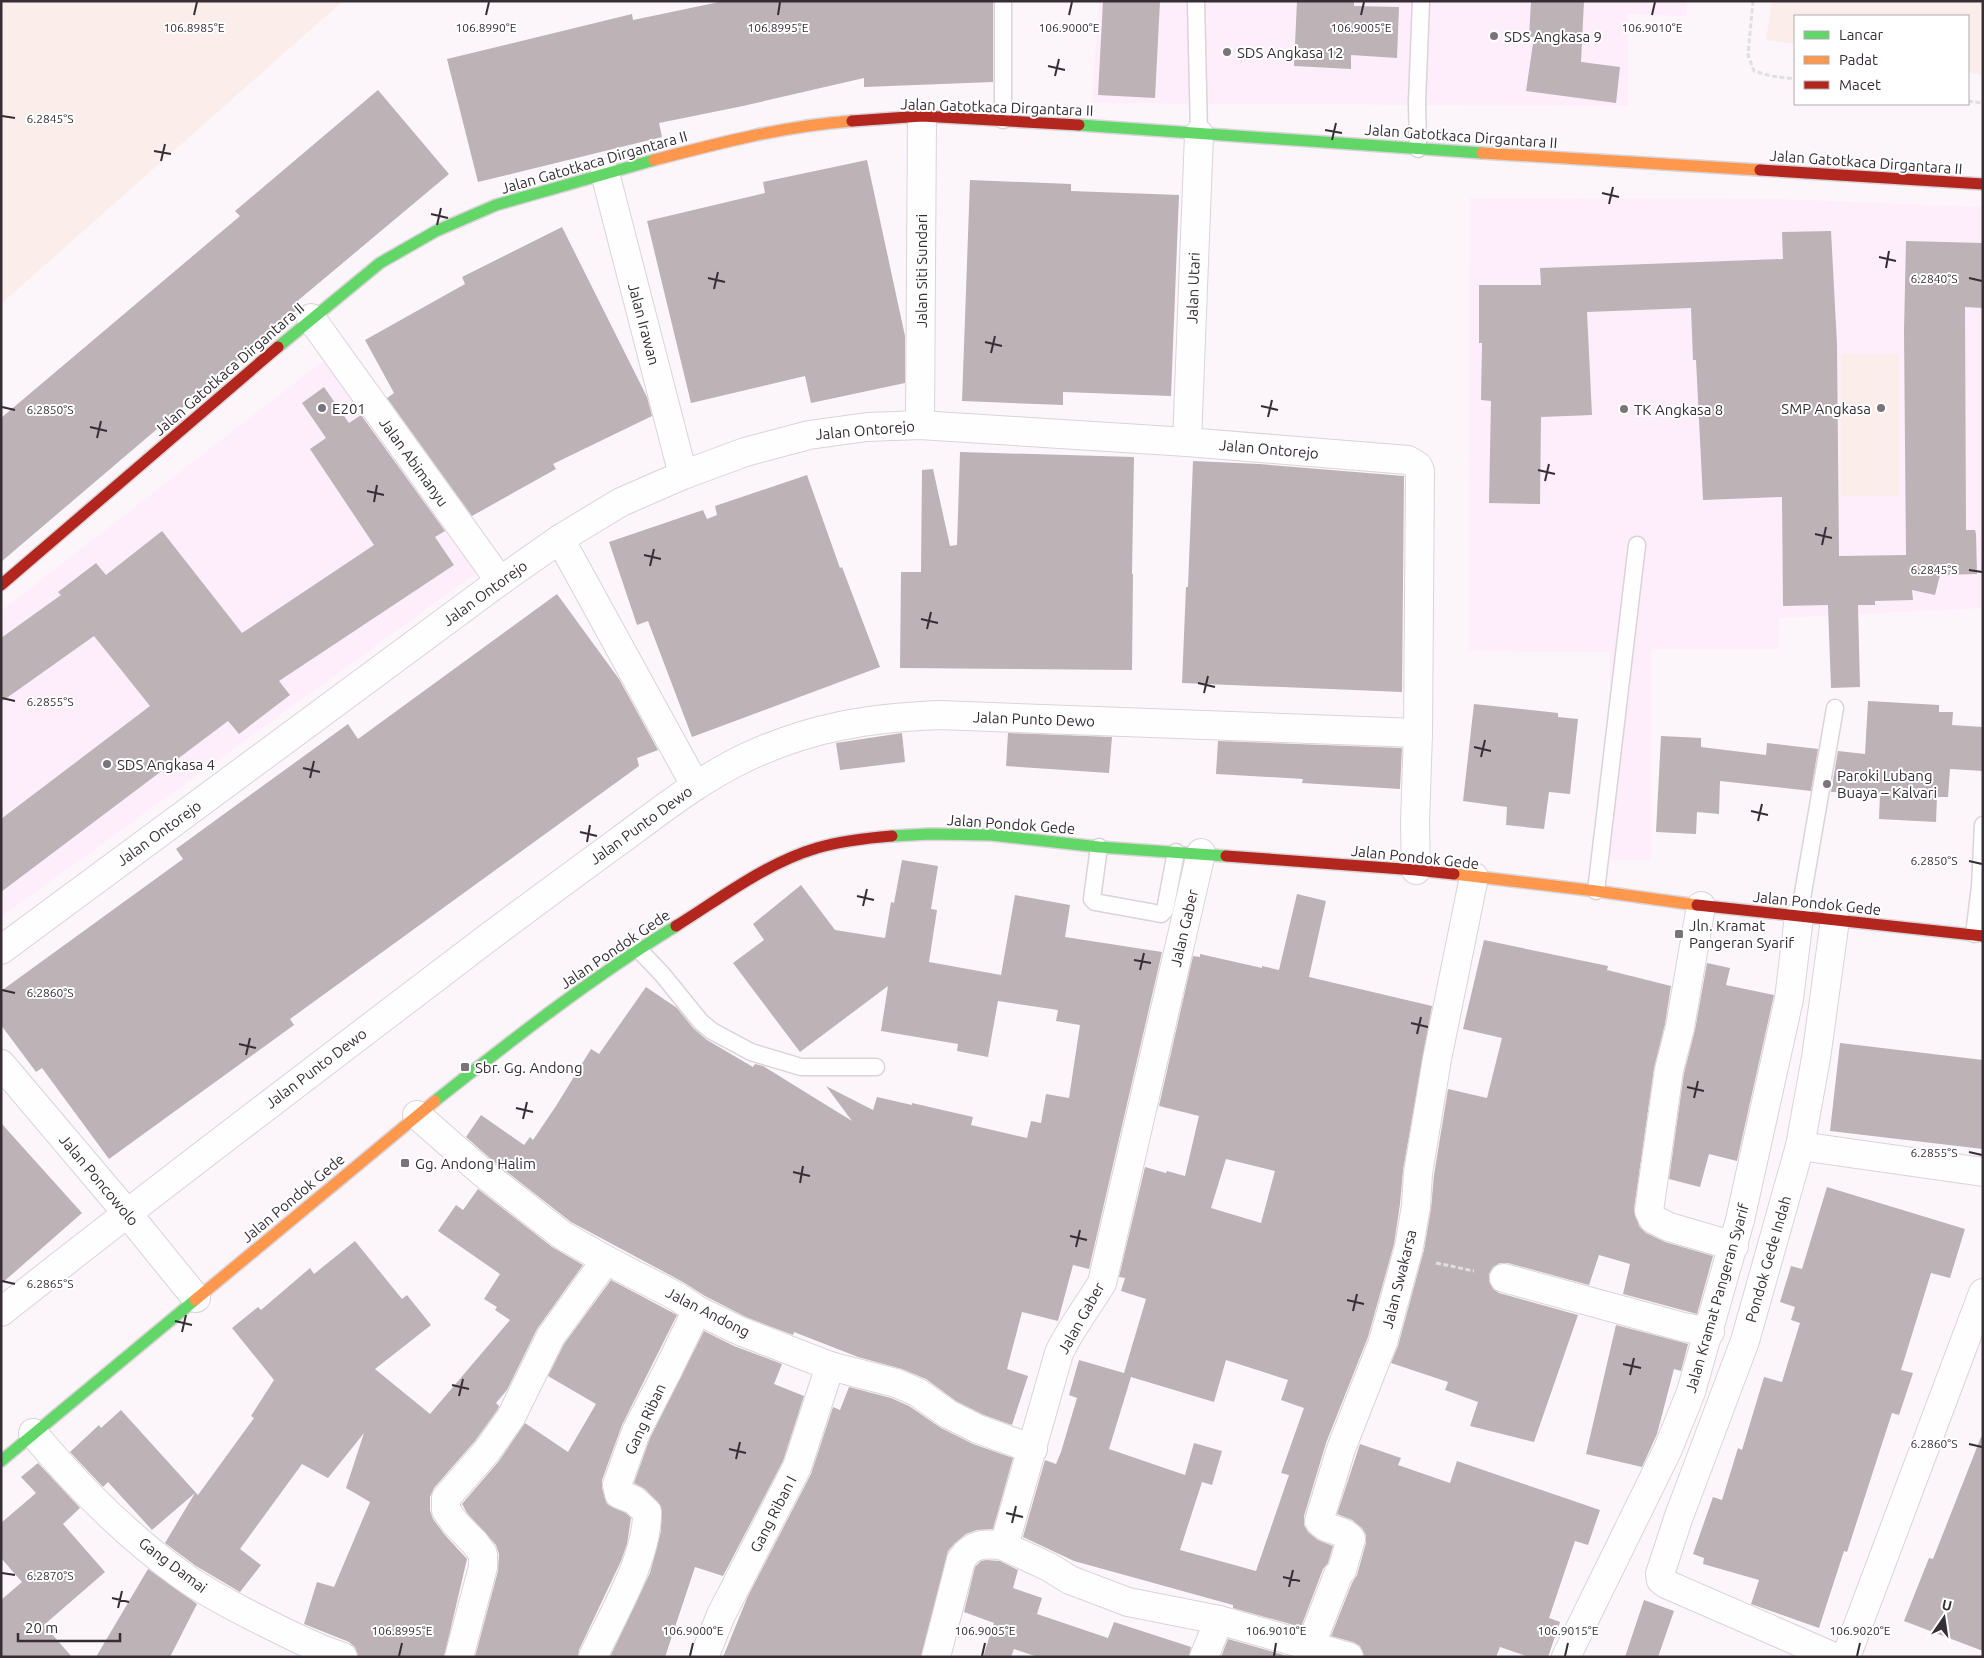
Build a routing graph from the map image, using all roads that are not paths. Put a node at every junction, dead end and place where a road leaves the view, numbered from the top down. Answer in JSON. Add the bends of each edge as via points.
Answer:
{"nodes":[{"id":1,"x":1003,"y":1,"type":"edge"},
{"id":2,"x":1196,"y":1,"type":"edge"},
{"id":3,"x":1420,"y":1,"type":"edge"},
{"id":4,"x":922,"y":116,"type":"junction"},
{"id":5,"x":1003,"y":120,"type":"junction"},
{"id":6,"x":1199,"y":134,"type":"junction"},
{"id":7,"x":1418,"y":149,"type":"junction"},
{"id":8,"x":605,"y":173,"type":"junction"},
{"id":9,"x":1983,"y":184,"type":"edge"},
{"id":10,"x":311,"y":318,"type":"junction"},
{"id":11,"x":920,"y":425,"type":"junction"},
{"id":12,"x":1187,"y":442,"type":"junction"},
{"id":13,"x":683,"y":476,"type":"junction"},
{"id":14,"x":560,"y":539,"type":"junction"},
{"id":15,"x":1637,"y":545,"type":"dead end"},
{"id":16,"x":500,"y":581,"type":"junction"},
{"id":17,"x":1,"y":585,"type":"edge"},
{"id":18,"x":1835,"y":708,"type":"dead end"},
{"id":19,"x":1418,"y":733,"type":"junction"},
{"id":20,"x":695,"y":786,"type":"junction"},
{"id":21,"x":1983,"y":826,"type":"edge"},
{"id":22,"x":1099,"y":847,"type":"junction"},
{"id":23,"x":1188,"y":852,"type":"junction"},
{"id":24,"x":1416,"y":870,"type":"junction"},
{"id":25,"x":1474,"y":877,"type":"junction"},
{"id":26,"x":1596,"y":891,"type":"junction"},
{"id":27,"x":1701,"y":906,"type":"junction"},
{"id":28,"x":1799,"y":916,"type":"junction"},
{"id":29,"x":1835,"y":920,"type":"junction"},
{"id":30,"x":1979,"y":935,"type":"edge"},
{"id":31,"x":638,"y":949,"type":"junction"},
{"id":32,"x":1,"y":950,"type":"edge"},
{"id":33,"x":1,"y":1064,"type":"edge"},
{"id":34,"x":876,"y":1067,"type":"dead end"},
{"id":35,"x":417,"y":1115,"type":"junction"},
{"id":36,"x":1800,"y":1146,"type":"junction"},
{"id":37,"x":1983,"y":1172,"type":"edge"},
{"id":38,"x":127,"y":1213,"type":"junction"},
{"id":39,"x":1734,"y":1246,"type":"junction"},
{"id":40,"x":606,"y":1260,"type":"junction"},
{"id":41,"x":1504,"y":1278,"type":"road end"},
{"id":42,"x":1983,"y":1293,"type":"edge"},
{"id":43,"x":196,"y":1298,"type":"junction"},
{"id":44,"x":697,"y":1310,"type":"junction"},
{"id":45,"x":1,"y":1312,"type":"edge"},
{"id":46,"x":1710,"y":1332,"type":"junction"},
{"id":47,"x":830,"y":1366,"type":"junction"},
{"id":48,"x":33,"y":1434,"type":"junction"},
{"id":49,"x":1033,"y":1449,"type":"junction"},
{"id":50,"x":1,"y":1461,"type":"edge"},
{"id":51,"x":1004,"y":1546,"type":"junction"},
{"id":52,"x":1219,"y":1620,"type":"junction"},
{"id":53,"x":1310,"y":1647,"type":"junction"},
{"id":54,"x":343,"y":1657,"type":"edge"},
{"id":55,"x":458,"y":1657,"type":"edge"},
{"id":56,"x":593,"y":1657,"type":"edge"},
{"id":57,"x":704,"y":1657,"type":"edge"},
{"id":58,"x":936,"y":1657,"type":"edge"},
{"id":59,"x":1204,"y":1657,"type":"edge"},
{"id":60,"x":1349,"y":1657,"type":"edge"},
{"id":61,"x":1566,"y":1657,"type":"edge"},
{"id":62,"x":1834,"y":1657,"type":"edge"},
{"id":63,"x":1846,"y":1657,"type":"edge"}],
"edges":[{"from":1,"to":5,"type":"lane"},
{"from":2,"to":6,"type":"lane"},
{"from":3,"to":7,"type":"lane"},
{"from":4,"to":5,"type":"main road","name":"Jalan Gatotkaca Dirgantara II"},
{"from":4,"to":8,"type":"main road","name":"Jalan Gatotkaca Dirgantara II","via":[[822,124],[735,140]]},
{"from":4,"to":11,"type":"street","name":"Jalan Siti Sundari"},
{"from":5,"to":6,"type":"main road","name":"Jalan Gatotkaca Dirgantara II"},
{"from":6,"to":7,"type":"main road","name":"Jalan Gatotkaca Dirgantara II"},
{"from":6,"to":12,"type":"street","name":"Jalan Utari"},
{"from":7,"to":9,"type":"main road","name":"Jalan Gatotkaca Dirgantara II"},
{"from":8,"to":10,"type":"main road","name":"Jalan Gatotkaca Dirgantara II","via":[[496,205],[436,231],[380,263]]},
{"from":8,"to":13,"type":"street","name":"Jalan Irawan"},
{"from":10,"to":16,"type":"street","name":"Jalan Abimanyu"},
{"from":10,"to":17,"type":"main road","name":"Jalan Gatotkaca Dirgantara II"},
{"from":11,"to":12,"type":"street","name":"Jalan Ontorejo"},
{"from":11,"to":13,"type":"street","name":"Jalan Ontorejo","via":[[867,427],[809,435],[745,452]]},
{"from":12,"to":19,"type":"street","name":"Jalan Ontorejo","via":[[1408,460],[1418,466]]},
{"from":13,"to":14,"type":"street","name":"Jalan Ontorejo","via":[[621,502]]},
{"from":14,"to":16,"type":"street","name":"Jalan Ontorejo"},
{"from":14,"to":20,"type":"street"},
{"from":15,"to":26,"type":"lane"},
{"from":16,"to":32,"type":"street","name":"Jalan Ontorejo"},
{"from":18,"to":28,"type":"lane"},
{"from":19,"to":20,"type":"street","name":"Jalan Punto Dewo","via":[[939,715],[894,717],[847,723],[802,736],[747,757]]},
{"from":19,"to":24,"type":"street","name":"Jalan Ontorejo"},
{"from":20,"to":38,"type":"street","name":"Jalan Punto Dewo","via":[[504,926]]},
{"from":21,"to":30,"type":"lane"},
{"from":22,"to":23,"type":"main road","name":"Jalan Pondok Gede"},
{"from":22,"to":23,"type":"lane","via":[[1092,899],[1161,914]]},
{"from":22,"to":31,"type":"main road","name":"Jalan Pondok Gede","via":[[991,835],[930,834],[868,838],[817,848],[758,875]]},
{"from":23,"to":24,"type":"main road","name":"Jalan Pondok Gede"},
{"from":23,"to":49,"type":"street","name":"Jalan Gaber","via":[[1102,1283],[1069,1333],[1060,1353]]},
{"from":24,"to":25,"type":"main road","name":"Jalan Pondok Gede"},
{"from":25,"to":26,"type":"main road","name":"Jalan Pondok Gede"},
{"from":25,"to":53,"type":"street","name":"Jalan Swakarsa","via":[[1437,1059],[1406,1256],[1383,1342],[1341,1449],[1319,1521],[1350,1539],[1342,1570]]},
{"from":26,"to":27,"type":"main road","name":"Jalan Pondok Gede"},
{"from":27,"to":28,"type":"main road","name":"Jalan Pondok Gede"},
{"from":27,"to":39,"type":"street","via":[[1680,1027],[1669,1070],[1649,1211],[1653,1219],[1669,1227]]},
{"from":28,"to":29,"type":"main road","name":"Jalan Pondok Gede"},
{"from":28,"to":39,"type":"street","name":"Jalan Kramat Pangeran Syarif","via":[[1789,999]]},
{"from":29,"to":30,"type":"main road","name":"Jalan Pondok Gede"},
{"from":29,"to":36,"type":"street","name":"Pondok Gede Indah"},
{"from":31,"to":34,"type":"lane","via":[[701,1022],[751,1052],[801,1067]]},
{"from":31,"to":35,"type":"main road","name":"Jalan Pondok Gede","via":[[533,1024]]},
{"from":33,"to":38,"type":"street","name":"Jalan Poncowolo"},
{"from":35,"to":40,"type":"street","name":"Jalan Andong","via":[[483,1173],[562,1234]]},
{"from":35,"to":43,"type":"main road","name":"Jalan Pondok Gede"},
{"from":36,"to":37,"type":"street"},
{"from":36,"to":62,"type":"street","name":"Pondok Gede Indah","via":[[1745,1341],[1660,1574],[1666,1584]]},
{"from":38,"to":43,"type":"street","name":"Jalan Poncowolo"},
{"from":38,"to":45,"type":"street","name":"Jalan Punto Dewo"},
{"from":39,"to":46,"type":"street","name":"Jalan Kramat Pangeran Syarif"},
{"from":40,"to":44,"type":"street","name":"Jalan Andong"},
{"from":40,"to":55,"type":"street","via":[[551,1336],[512,1417],[446,1498],[446,1510],[454,1523],[483,1554],[483,1567]]},
{"from":41,"to":46,"type":"street"},
{"from":42,"to":63,"type":"street"},
{"from":43,"to":48,"type":"main road","name":"Jalan Pondok Gede"},
{"from":44,"to":47,"type":"street","name":"Jalan Andong","via":[[740,1331]]},
{"from":44,"to":56,"type":"street","name":"Gang Riban","via":[[636,1432],[616,1485],[619,1494],[634,1500],[647,1512],[647,1527],[635,1566]]},
{"from":46,"to":61,"type":"street","name":"Jalan Kramat Pangeran Syarif","via":[[1668,1449]]},
{"from":47,"to":49,"type":"street","name":"Jalan Andong","via":[[896,1383],[918,1392],[948,1414],[978,1429]]},
{"from":47,"to":57,"type":"street","name":"Gang Riban I","via":[[797,1467],[721,1615]]},
{"from":48,"to":50,"type":"main road","name":"Jalan Pondok Gede"},
{"from":48,"to":54,"type":"street","name":"Gang Damai","via":[[97,1503],[188,1579],[232,1606],[315,1648]]},
{"from":49,"to":51,"type":"street","name":"Jalan Gaber"},
{"from":51,"to":52,"type":"street","via":[[1070,1580],[1128,1602]]},
{"from":51,"to":58,"type":"street","via":[[977,1545],[961,1560]]},
{"from":52,"to":53,"type":"street"},
{"from":52,"to":59,"type":"street"},
{"from":53,"to":60,"type":"street"}]}
